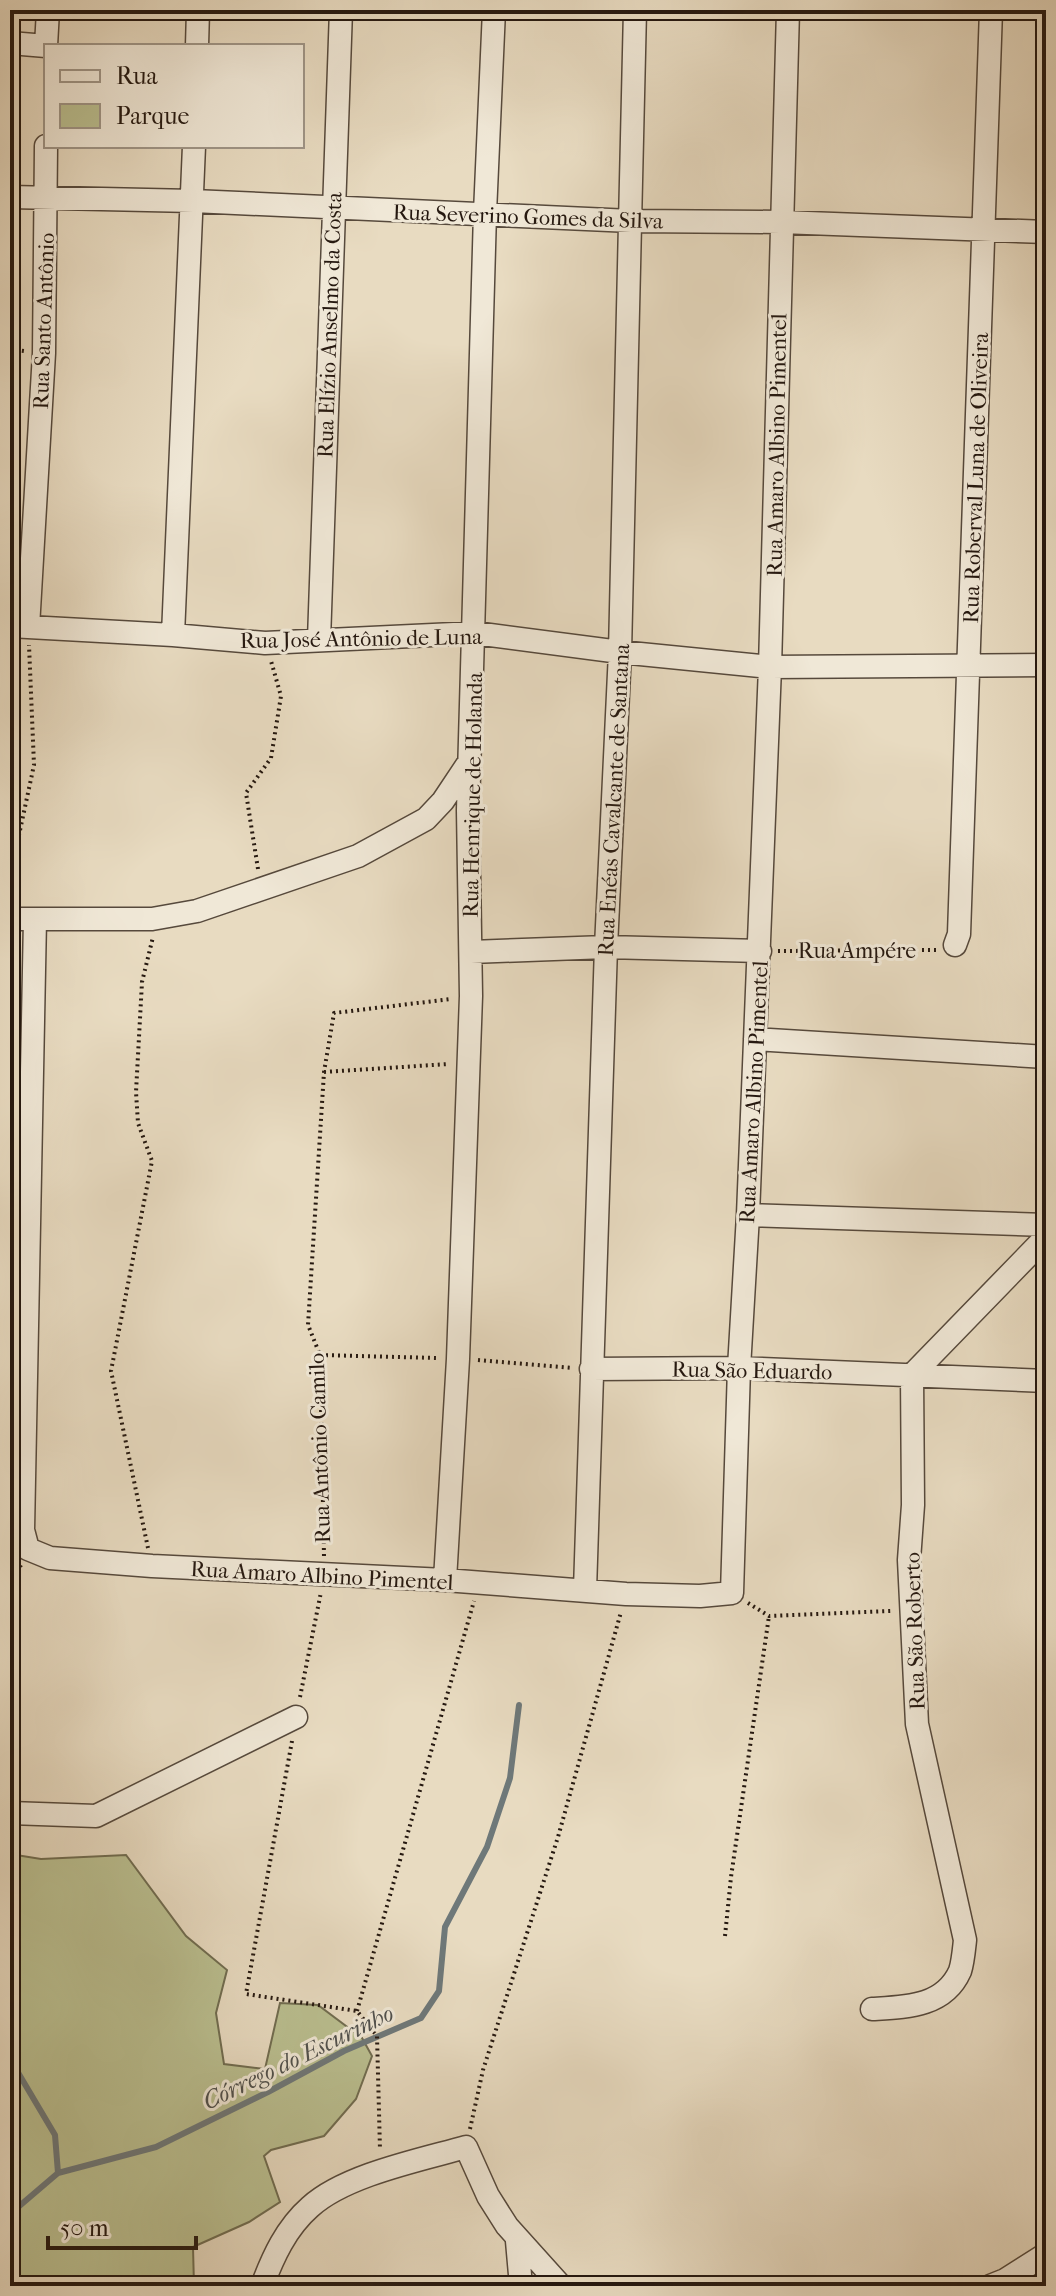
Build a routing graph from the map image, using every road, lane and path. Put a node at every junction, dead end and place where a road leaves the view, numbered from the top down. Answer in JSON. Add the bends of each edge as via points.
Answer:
{"nodes":[{"id":1,"x":48,"y":10,"type":"edge"},
{"id":2,"x":198,"y":10,"type":"edge"},
{"id":3,"x":341,"y":10,"type":"edge"},
{"id":4,"x":494,"y":10,"type":"edge"},
{"id":5,"x":635,"y":10,"type":"edge"},
{"id":6,"x":788,"y":10,"type":"edge"},
{"id":7,"x":991,"y":10,"type":"edge"},
{"id":8,"x":10,"y":43,"type":"edge"},
{"id":9,"x":46,"y":44,"type":"edge"},
{"id":10,"x":197,"y":44,"type":"edge"},
{"id":11,"x":44,"y":46,"type":"edge"},
{"id":12,"x":46,"y":148,"type":"edge"},
{"id":13,"x":194,"y":148,"type":"edge"},
{"id":14,"x":10,"y":197,"type":"edge"},
{"id":15,"x":46,"y":199,"type":"junction"},
{"id":16,"x":193,"y":201,"type":"junction"},
{"id":17,"x":333,"y":208,"type":"junction"},
{"id":18,"x":485,"y":213,"type":"junction"},
{"id":19,"x":631,"y":221,"type":"junction"},
{"id":20,"x":781,"y":222,"type":"junction"},
{"id":21,"x":984,"y":230,"type":"junction"},
{"id":22,"x":1046,"y":232,"type":"edge"},
{"id":23,"x":19,"y":627,"type":"edge"},
{"id":24,"x":475,"y":633,"type":"junction"},
{"id":25,"x":173,"y":635,"type":"junction"},
{"id":26,"x":319,"y":640,"type":"junction"},
{"id":27,"x":265,"y":643,"type":"junction"},
{"id":28,"x":620,"y":652,"type":"junction"},
{"id":29,"x":1046,"y":665,"type":"edge"},
{"id":30,"x":770,"y":667,"type":"junction"},
{"id":31,"x":968,"y":667,"type":"junction"},
{"id":32,"x":470,"y":761,"type":"junction"},
{"id":33,"x":10,"y":877,"type":"edge"},
{"id":34,"x":261,"y":889,"type":"junction"},
{"id":35,"x":10,"y":919,"type":"edge"},
{"id":36,"x":35,"y":919,"type":"junction"},
{"id":37,"x":152,"y":919,"type":"junction"},
{"id":38,"x":955,"y":945,"type":"joint"},
{"id":39,"x":606,"y":947,"type":"junction"},
{"id":40,"x":760,"y":951,"type":"junction"},
{"id":41,"x":471,"y":952,"type":"junction"},
{"id":42,"x":471,"y":996,"type":"junction"},
{"id":43,"x":755,"y":1039,"type":"junction"},
{"id":44,"x":1046,"y":1057,"type":"edge"},
{"id":45,"x":468,"y":1063,"type":"junction"},
{"id":46,"x":324,"y":1072,"type":"junction"},
{"id":47,"x":748,"y":1215,"type":"junction"},
{"id":48,"x":1046,"y":1225,"type":"edge"},
{"id":49,"x":1046,"y":1237,"type":"edge"},
{"id":50,"x":320,"y":1355,"type":"junction"},
{"id":51,"x":458,"y":1359,"type":"junction"},
{"id":52,"x":739,"y":1368,"type":"junction"},
{"id":53,"x":591,"y":1369,"type":"junction"},
{"id":54,"x":912,"y":1375,"type":"junction"},
{"id":55,"x":1046,"y":1381,"type":"edge"},
{"id":56,"x":28,"y":1549,"type":"junction"},
{"id":57,"x":152,"y":1566,"type":"junction"},
{"id":58,"x":324,"y":1574,"type":"junction"},
{"id":59,"x":445,"y":1580,"type":"junction"},
{"id":60,"x":479,"y":1583,"type":"junction"},
{"id":61,"x":585,"y":1590,"type":"junction"},
{"id":62,"x":732,"y":1593,"type":"junction"},
{"id":63,"x":626,"y":1594,"type":"junction"},
{"id":64,"x":913,"y":1610,"type":"junction"},
{"id":65,"x":769,"y":1616,"type":"junction"},
{"id":66,"x":10,"y":1636,"type":"edge"},
{"id":67,"x":296,"y":1717,"type":"junction"},
{"id":68,"x":10,"y":1813,"type":"edge"},
{"id":69,"x":725,"y":1936,"type":"dead end"},
{"id":70,"x":872,"y":2009,"type":"dead end"},
{"id":71,"x":357,"y":2011,"type":"junction"},
{"id":72,"x":466,"y":2147,"type":"junction"},
{"id":73,"x":380,"y":2172,"type":"junction"},
{"id":74,"x":512,"y":2234,"type":"junction"},
{"id":75,"x":1046,"y":2254,"type":"edge"},
{"id":76,"x":262,"y":2286,"type":"edge"},
{"id":77,"x":521,"y":2286,"type":"edge"},
{"id":78,"x":561,"y":2286,"type":"edge"},
{"id":79,"x":990,"y":2286,"type":"edge"}],
"edges":[{"from":1,"to":9,"type":"street"},
{"from":2,"to":10,"type":"street"},
{"from":3,"to":17,"type":"street","name":"Rua Elízio Anselmo da Costa"},
{"from":4,"to":18,"type":"street","name":"Rua Henrique de Holanda"},
{"from":5,"to":19,"type":"street","name":"Rua Enéas Cavalcante de Santana"},
{"from":6,"to":20,"type":"street","name":"Rua Amaro Albino Pimentel"},
{"from":7,"to":21,"type":"street","name":"Rua Roberval Luna de Oliveira"},
{"from":8,"to":11,"type":"street"},
{"from":12,"to":15,"type":"street","name":"Rua Santo Antônio"},
{"from":13,"to":16,"type":"street"},
{"from":14,"to":15,"type":"street","name":"Rua Severino Gomes da Silva"},
{"from":15,"to":16,"type":"street","name":"Rua Severino Gomes da Silva"},
{"from":15,"to":23,"type":"street","name":"Rua Santo Antônio","via":[[44,353]]},
{"from":16,"to":17,"type":"street","name":"Rua Severino Gomes da Silva"},
{"from":16,"to":25,"type":"street"},
{"from":17,"to":18,"type":"street","name":"Rua Severino Gomes da Silva"},
{"from":17,"to":26,"type":"street","name":"Rua Elízio Anselmo da Costa"},
{"from":18,"to":19,"type":"street","name":"Rua Severino Gomes da Silva"},
{"from":18,"to":24,"type":"street","name":"Rua Henrique de Holanda"},
{"from":19,"to":20,"type":"street","name":"Rua Severino Gomes da Silva"},
{"from":19,"to":28,"type":"street","name":"Rua Enéas Cavalcante de Santana"},
{"from":20,"to":21,"type":"street","name":"Rua Severino Gomes da Silva"},
{"from":20,"to":30,"type":"street","name":"Rua Amaro Albino Pimentel"},
{"from":21,"to":22,"type":"street","name":"Rua Severino Gomes da Silva"},
{"from":21,"to":31,"type":"street","name":"Rua Roberval Luna de Oliveira"},
{"from":23,"to":25,"type":"street","name":"Rua José Antônio de Luna"},
{"from":23,"to":33,"type":"path","via":[[34,765]]},
{"from":24,"to":26,"type":"street","name":"Rua José Antônio de Luna"},
{"from":24,"to":28,"type":"street","name":"Rua José Antônio de Luna"},
{"from":24,"to":32,"type":"street","name":"Rua Henrique de Holanda"},
{"from":25,"to":27,"type":"street","name":"Rua José Antônio de Luna"},
{"from":26,"to":27,"type":"street","name":"Rua José Antônio de Luna"},
{"from":27,"to":34,"type":"path","via":[[281,696],[271,758],[246,793]]},
{"from":28,"to":30,"type":"street","name":"Rua José Antônio de Luna"},
{"from":28,"to":39,"type":"street","name":"Rua Enéas Cavalcante de Santana"},
{"from":29,"to":31,"type":"street","name":"Rua José Antônio de Luna"},
{"from":30,"to":31,"type":"street","name":"Rua José Antônio de Luna"},
{"from":30,"to":40,"type":"street","name":"Rua Amaro Albino Pimentel"},
{"from":31,"to":38,"type":"street","name":"Rua Roberval Luna de Oliveira"},
{"from":32,"to":34,"type":"street","via":[[426,819],[395,838]]},
{"from":32,"to":41,"type":"street","name":"Rua Henrique de Holanda"},
{"from":34,"to":37,"type":"street","via":[[197,911]]},
{"from":35,"to":36,"type":"street"},
{"from":36,"to":37,"type":"street"},
{"from":36,"to":56,"type":"street","via":[[23,1530]]},
{"from":37,"to":57,"type":"path","via":[[154,933],[142,982],[136,1092],[138,1123],[152,1161],[111,1371]]},
{"from":38,"to":40,"type":"path","name":"Rua Ampére","via":[[945,950]]},
{"from":39,"to":40,"type":"street"},
{"from":39,"to":41,"type":"street"},
{"from":39,"to":53,"type":"street","name":"Rua Enéas Cavalcante de Santana"},
{"from":40,"to":43,"type":"street","name":"Rua Amaro Albino Pimentel"},
{"from":41,"to":42,"type":"street","name":"Rua Henrique de Holanda"},
{"from":42,"to":45,"type":"street","name":"Rua Henrique de Holanda"},
{"from":42,"to":46,"type":"path","name":"Rua Antônio Camilo","via":[[334,1013]]},
{"from":43,"to":44,"type":"street"},
{"from":43,"to":47,"type":"street","name":"Rua Amaro Albino Pimentel"},
{"from":45,"to":46,"type":"path"},
{"from":45,"to":51,"type":"street","name":"Rua Henrique de Holanda"},
{"from":46,"to":50,"type":"path","name":"Rua Antônio Camilo","via":[[308,1325]]},
{"from":47,"to":48,"type":"street"},
{"from":47,"to":52,"type":"street","name":"Rua Amaro Albino Pimentel"},
{"from":49,"to":54,"type":"street"},
{"from":50,"to":51,"type":"path"},
{"from":50,"to":58,"type":"path","name":"Rua Antônio Camilo"},
{"from":51,"to":53,"type":"path"},
{"from":51,"to":59,"type":"street","name":"Rua Henrique de Holanda"},
{"from":52,"to":53,"type":"street","name":"Rua São Eduardo"},
{"from":52,"to":54,"type":"street","name":"Rua São Eduardo"},
{"from":52,"to":62,"type":"street","name":"Rua Amaro Albino Pimentel"},
{"from":53,"to":61,"type":"street","name":"Rua Enéas Cavalcante de Santana"},
{"from":54,"to":55,"type":"street","name":"Rua São Eduardo"},
{"from":54,"to":64,"type":"street","name":"Rua São Roberto"},
{"from":56,"to":57,"type":"street","name":"Rua Amaro Albino Pimentel","via":[[50,1558]]},
{"from":56,"to":66,"type":"path","via":[[11,1582]]},
{"from":57,"to":58,"type":"street","name":"Rua Amaro Albino Pimentel"},
{"from":58,"to":59,"type":"street","name":"Rua Amaro Albino Pimentel"},
{"from":58,"to":67,"type":"path","name":"Rua Antônio Camilo"},
{"from":59,"to":60,"type":"street","name":"Rua Amaro Albino Pimentel"},
{"from":60,"to":61,"type":"street","name":"Rua Amaro Albino Pimentel"},
{"from":60,"to":71,"type":"path"},
{"from":61,"to":63,"type":"street","name":"Rua Amaro Albino Pimentel"},
{"from":62,"to":63,"type":"street","name":"Rua Amaro Albino Pimentel"},
{"from":62,"to":65,"type":"path"},
{"from":63,"to":72,"type":"path","via":[[558,1837],[483,2070]]},
{"from":64,"to":65,"type":"path"},
{"from":64,"to":70,"type":"street","name":"Rua São Roberto","via":[[917,1724],[965,1940],[960,1970],[944,1995],[913,2007]]},
{"from":65,"to":69,"type":"path"},
{"from":67,"to":68,"type":"street","via":[[96,1816]]},
{"from":67,"to":71,"type":"path","name":"Rua Antônio Camilo","via":[[246,1994]]},
{"from":71,"to":73,"type":"path","via":[[377,2036]]},
{"from":72,"to":73,"type":"street"},
{"from":72,"to":74,"type":"street"},
{"from":73,"to":76,"type":"street","via":[[311,2206],[274,2256]]},
{"from":74,"to":77,"type":"street"},
{"from":74,"to":78,"type":"street"},
{"from":75,"to":79,"type":"street"}]}
